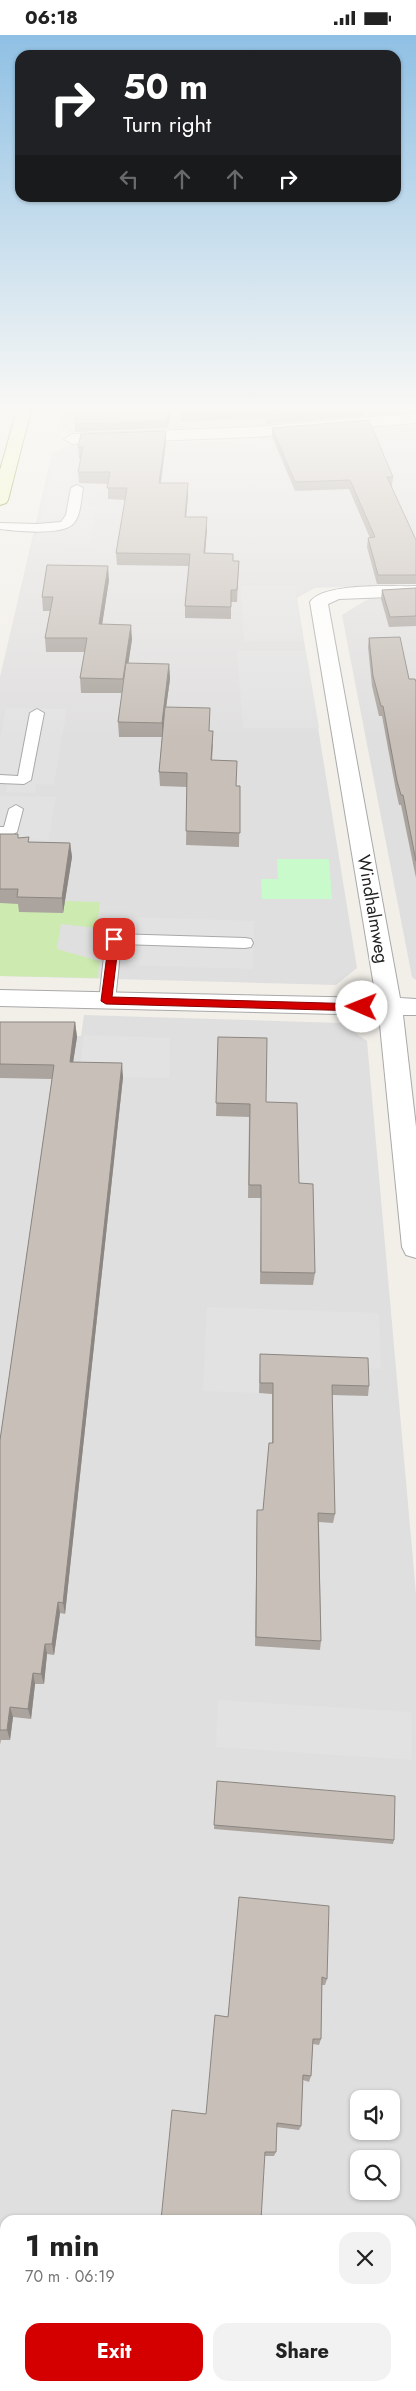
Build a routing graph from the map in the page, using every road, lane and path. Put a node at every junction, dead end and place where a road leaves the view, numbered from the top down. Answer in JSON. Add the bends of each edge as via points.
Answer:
{"nodes":[{"id":1,"x":70,"y":520,"type":"edge"},
{"id":2,"x":0,"y":527,"type":"edge"},
{"id":3,"x":416,"y":591,"type":"edge"},
{"id":4,"x":37,"y":713,"type":"dead end"},
{"id":5,"x":0,"y":779,"type":"edge"},
{"id":6,"x":16,"y":809,"type":"dead end"},
{"id":7,"x":0,"y":831,"type":"edge"},
{"id":8,"x":245,"y":943,"type":"dead end"},
{"id":9,"x":0,"y":998,"type":"edge"},
{"id":10,"x":106,"y":1001,"type":"junction"},
{"id":11,"x":390,"y":1007,"type":"junction"},
{"id":12,"x":416,"y":1007,"type":"edge"},
{"id":13,"x":416,"y":1247,"type":"edge"}],
"edges":[{"from":1,"to":2,"type":"lane","via":[[66,525],[55,527]]},
{"from":3,"to":11,"type":"street","name":"Windhalmweg","via":[[336,594],[319,602]]},
{"from":4,"to":5,"type":"lane","via":[[24,780]]},
{"from":6,"to":7,"type":"lane","via":[[10,831]]},
{"from":8,"to":10,"type":"lane","via":[[114,939]]},
{"from":9,"to":10,"type":"street"},
{"from":10,"to":11,"type":"street"},
{"from":11,"to":12,"type":"street"},
{"from":11,"to":13,"type":"street","name":"Windhalmweg"}]}
